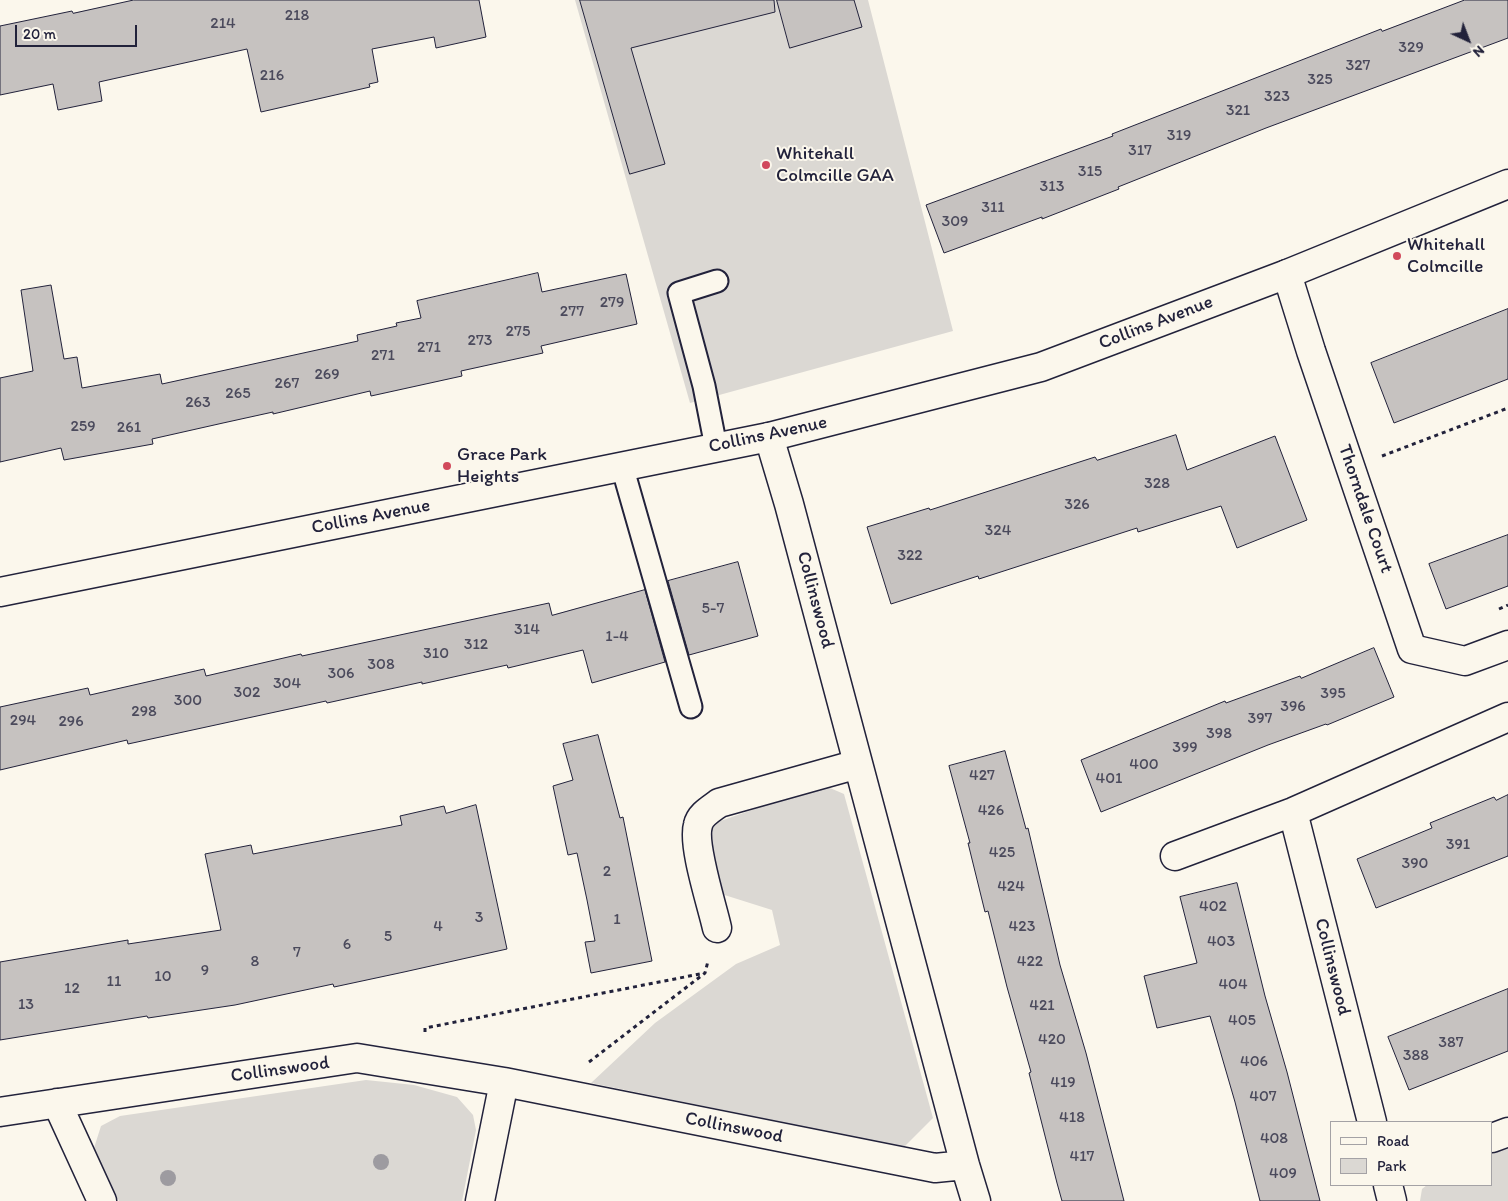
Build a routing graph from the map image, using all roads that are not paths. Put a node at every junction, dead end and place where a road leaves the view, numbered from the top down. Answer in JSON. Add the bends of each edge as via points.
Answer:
{"nodes":[{"id":1,"x":1508,"y":184,"type":"edge"},
{"id":2,"x":1287,"y":274,"type":"junction"},
{"id":3,"x":717,"y":282,"type":"dead end"},
{"id":4,"x":769,"y":437,"type":"junction"},
{"id":5,"x":716,"y":447,"type":"junction"},
{"id":6,"x":622,"y":466,"type":"junction"},
{"id":7,"x":0,"y":592,"type":"edge"},
{"id":8,"x":1508,"y":645,"type":"edge"},
{"id":9,"x":691,"y":707,"type":"dead end"},
{"id":10,"x":1508,"y":717,"type":"edge"},
{"id":11,"x":858,"y":764,"type":"junction"},
{"id":12,"x":1293,"y":812,"type":"junction"},
{"id":13,"x":1175,"y":856,"type":"dead end"},
{"id":14,"x":717,"y":928,"type":"road end"},
{"id":15,"x":504,"y":1082,"type":"junction"},
{"id":16,"x":57,"y":1103,"type":"junction"},
{"id":17,"x":0,"y":1112,"type":"edge"},
{"id":18,"x":1372,"y":1121,"type":"edge"},
{"id":19,"x":1508,"y":1132,"type":"edge"},
{"id":20,"x":1493,"y":1138,"type":"edge"},
{"id":21,"x":965,"y":1165,"type":"junction"},
{"id":22,"x":1388,"y":1186,"type":"edge"},
{"id":23,"x":102,"y":1201,"type":"edge"},
{"id":24,"x":480,"y":1201,"type":"edge"},
{"id":25,"x":976,"y":1201,"type":"edge"},
{"id":26,"x":1392,"y":1201,"type":"edge"}],
"edges":[{"from":1,"to":2,"type":"street","name":"Collins Avenue"},
{"from":2,"to":4,"type":"street","name":"Collins Avenue","via":[[1041,367]]},
{"from":2,"to":8,"type":"street","name":"Thorndale Court","via":[[1412,649],[1465,661]]},
{"from":3,"to":5,"type":"lane","via":[[679,293],[704,386]]},
{"from":4,"to":5,"type":"street","name":"Collins Avenue"},
{"from":4,"to":11,"type":"street","name":"Collinswood"},
{"from":5,"to":6,"type":"street","name":"Collins Avenue"},
{"from":6,"to":7,"type":"street","name":"Collins Avenue"},
{"from":6,"to":9,"type":"lane"},
{"from":10,"to":12,"type":"street"},
{"from":11,"to":14,"type":"street","via":[[719,803],[706,811],[698,823],[696,839]]},
{"from":11,"to":21,"type":"street","name":"Collinswood"},
{"from":12,"to":13,"type":"street"},
{"from":12,"to":18,"type":"street","name":"Collinswood"},
{"from":15,"to":16,"type":"street","name":"Collinswood","via":[[357,1058]]},
{"from":15,"to":21,"type":"street","name":"Collinswood","via":[[935,1168]]},
{"from":15,"to":24,"type":"street"},
{"from":16,"to":17,"type":"street","name":"Collinswood"},
{"from":16,"to":23,"type":"street"},
{"from":19,"to":20,"type":"street"},
{"from":21,"to":25,"type":"street","name":"Collinswood"},
{"from":22,"to":26,"type":"street"}]}
